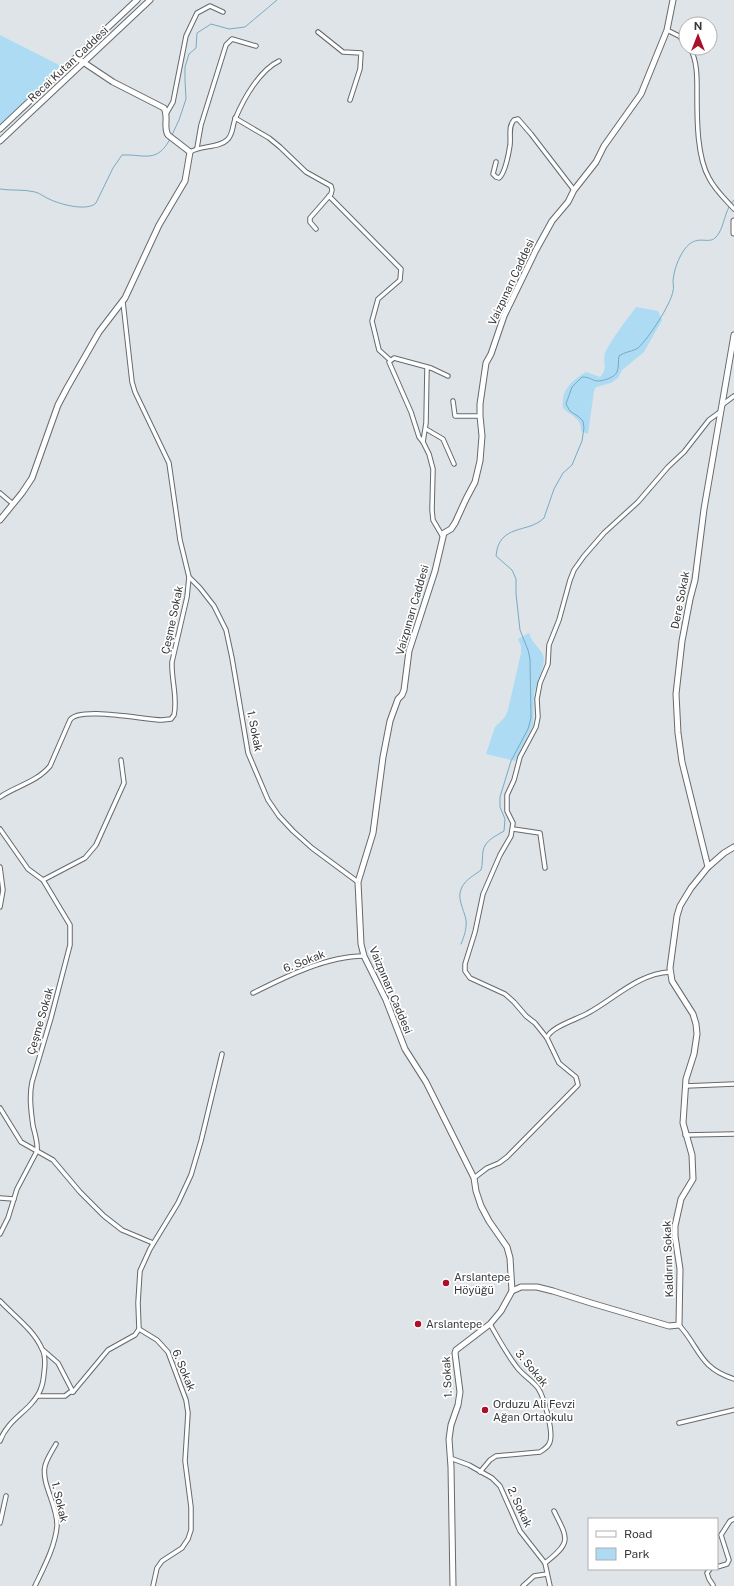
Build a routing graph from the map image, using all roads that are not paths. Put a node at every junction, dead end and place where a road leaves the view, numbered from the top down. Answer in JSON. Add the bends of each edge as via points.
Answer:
{"nodes":[{"id":1,"x":137,"y":0,"type":"edge"},
{"id":2,"x":150,"y":0,"type":"edge"},
{"id":3,"x":673,"y":0,"type":"edge"},
{"id":4,"x":223,"y":12,"type":"dead end"},
{"id":5,"x":667,"y":30,"type":"junction"},
{"id":6,"x":318,"y":32,"type":"dead end"},
{"id":7,"x":678,"y":36,"type":"edge"},
{"id":8,"x":256,"y":46,"type":"dead end"},
{"id":9,"x":692,"y":56,"type":"edge"},
{"id":10,"x":77,"y":58,"type":"junction"},
{"id":11,"x":279,"y":61,"type":"dead end"},
{"id":12,"x":84,"y":63,"type":"junction"},
{"id":13,"x":350,"y":100,"type":"dead end"},
{"id":14,"x":166,"y":114,"type":"junction"},
{"id":15,"x":235,"y":118,"type":"junction"},
{"id":16,"x":0,"y":129,"type":"edge"},
{"id":17,"x":0,"y":142,"type":"edge"},
{"id":18,"x":197,"y":148,"type":"junction"},
{"id":19,"x":190,"y":152,"type":"junction"},
{"id":20,"x":496,"y":162,"type":"dead end"},
{"id":21,"x":574,"y":190,"type":"junction"},
{"id":22,"x":329,"y":196,"type":"junction"},
{"id":23,"x":734,"y":209,"type":"edge"},
{"id":24,"x":734,"y":221,"type":"edge"},
{"id":25,"x":316,"y":229,"type":"dead end"},
{"id":26,"x":734,"y":233,"type":"edge"},
{"id":27,"x":125,"y":298,"type":"junction"},
{"id":28,"x":734,"y":335,"type":"edge"},
{"id":29,"x":390,"y":360,"type":"junction"},
{"id":30,"x":427,"y":368,"type":"junction"},
{"id":31,"x":448,"y":376,"type":"dead end"},
{"id":32,"x":734,"y":396,"type":"edge"},
{"id":33,"x":453,"y":401,"type":"dead end"},
{"id":34,"x":721,"y":406,"type":"junction"},
{"id":35,"x":720,"y":412,"type":"junction"},
{"id":36,"x":480,"y":416,"type":"junction"},
{"id":37,"x":426,"y":430,"type":"junction"},
{"id":38,"x":423,"y":442,"type":"junction"},
{"id":39,"x":454,"y":464,"type":"dead end"},
{"id":40,"x":0,"y":493,"type":"edge"},
{"id":41,"x":13,"y":504,"type":"junction"},
{"id":42,"x":0,"y":520,"type":"edge"},
{"id":43,"x":443,"y":537,"type":"junction"},
{"id":44,"x":189,"y":578,"type":"junction"},
{"id":45,"x":120,"y":760,"type":"dead end"},
{"id":46,"x":0,"y":797,"type":"edge"},
{"id":47,"x":0,"y":829,"type":"edge"},
{"id":48,"x":513,"y":829,"type":"junction"},
{"id":49,"x":734,"y":846,"type":"edge"},
{"id":50,"x":0,"y":867,"type":"edge"},
{"id":51,"x":708,"y":867,"type":"junction"},
{"id":52,"x":545,"y":868,"type":"dead end"},
{"id":53,"x":43,"y":880,"type":"junction"},
{"id":54,"x":358,"y":882,"type":"junction"},
{"id":55,"x":0,"y":907,"type":"edge"},
{"id":56,"x":364,"y":956,"type":"junction"},
{"id":57,"x":670,"y":972,"type":"junction"},
{"id":58,"x":253,"y":993,"type":"dead end"},
{"id":59,"x":547,"y":1038,"type":"junction"},
{"id":60,"x":222,"y":1054,"type":"dead end"},
{"id":61,"x":734,"y":1084,"type":"edge"},
{"id":62,"x":686,"y":1086,"type":"junction"},
{"id":63,"x":0,"y":1108,"type":"edge"},
{"id":64,"x":734,"y":1134,"type":"edge"},
{"id":65,"x":685,"y":1135,"type":"junction"},
{"id":66,"x":37,"y":1151,"type":"junction"},
{"id":67,"x":474,"y":1178,"type":"junction"},
{"id":68,"x":0,"y":1198,"type":"edge"},
{"id":69,"x":14,"y":1199,"type":"junction"},
{"id":70,"x":0,"y":1234,"type":"edge"},
{"id":71,"x":153,"y":1243,"type":"junction"},
{"id":72,"x":512,"y":1291,"type":"junction"},
{"id":73,"x":0,"y":1300,"type":"edge"},
{"id":74,"x":490,"y":1324,"type":"junction"},
{"id":75,"x":679,"y":1325,"type":"junction"},
{"id":76,"x":139,"y":1329,"type":"junction"},
{"id":77,"x":42,"y":1349,"type":"junction"},
{"id":78,"x":734,"y":1379,"type":"edge"},
{"id":79,"x":73,"y":1392,"type":"junction"},
{"id":80,"x":38,"y":1396,"type":"junction"},
{"id":81,"x":734,"y":1410,"type":"edge"},
{"id":82,"x":679,"y":1423,"type":"dead end"},
{"id":83,"x":0,"y":1441,"type":"edge"},
{"id":84,"x":56,"y":1444,"type":"dead end"},
{"id":85,"x":450,"y":1458,"type":"junction"},
{"id":86,"x":480,"y":1472,"type":"junction"},
{"id":87,"x":6,"y":1496,"type":"dead end"},
{"id":88,"x":554,"y":1511,"type":"dead end"},
{"id":89,"x":734,"y":1520,"type":"edge"},
{"id":90,"x":0,"y":1523,"type":"edge"},
{"id":91,"x":545,"y":1563,"type":"junction"},
{"id":92,"x":718,"y":1567,"type":"edge"},
{"id":93,"x":709,"y":1570,"type":"edge"},
{"id":94,"x":547,"y":1574,"type":"junction"},
{"id":95,"x":35,"y":1586,"type":"edge"},
{"id":96,"x":153,"y":1586,"type":"edge"},
{"id":97,"x":453,"y":1586,"type":"edge"},
{"id":98,"x":523,"y":1586,"type":"edge"},
{"id":99,"x":550,"y":1586,"type":"edge"},
{"id":100,"x":712,"y":1586,"type":"edge"}],
"edges":[{"from":1,"to":10,"type":"street","name":"Recai Kutan Caddesi"},
{"from":2,"to":12,"type":"street","name":"Recai Kutan Caddesi"},
{"from":3,"to":5,"type":"street","name":"Vaizpınarı Caddesi"},
{"from":4,"to":14,"type":"street","via":[[210,6],[197,13],[186,36],[173,102]]},
{"from":5,"to":7,"type":"street"},
{"from":5,"to":21,"type":"street","name":"Vaizpınarı Caddesi","via":[[641,94],[583,181]]},
{"from":6,"to":13,"type":"street","via":[[343,52],[361,52],[360,69]]},
{"from":8,"to":18,"type":"street","via":[[232,39],[226,45],[201,125]]},
{"from":9,"to":23,"type":"street","via":[[696,68],[697,122],[704,167],[717,191]]},
{"from":10,"to":12,"type":"street"},
{"from":10,"to":16,"type":"street","name":"Recai Kutan Caddesi"},
{"from":11,"to":15,"type":"street","via":[[257,80]]},
{"from":12,"to":14,"type":"street","via":[[114,82],[159,104]]},
{"from":12,"to":17,"type":"street","name":"Recai Kutan Caddesi"},
{"from":14,"to":19,"type":"street","via":[[168,135]]},
{"from":15,"to":18,"type":"street","via":[[227,140],[218,145]]},
{"from":15,"to":22,"type":"street","via":[[280,147],[306,172],[331,186]]},
{"from":18,"to":19,"type":"street"},
{"from":19,"to":27,"type":"street","via":[[185,181],[159,225]]},
{"from":20,"to":21,"type":"street","via":[[493,174],[499,178],[503,173],[510,145],[511,124],[518,120]]},
{"from":21,"to":36,"type":"street","name":"Vaizpınarı Caddesi","via":[[568,202],[552,221],[504,316],[486,363]]},
{"from":22,"to":25,"type":"street","via":[[310,218]]},
{"from":22,"to":29,"type":"street","via":[[401,269],[400,280],[378,299],[372,320],[379,350]]},
{"from":24,"to":26,"type":"street"},
{"from":27,"to":41,"type":"street","via":[[99,332],[67,388],[58,405],[32,478]]},
{"from":27,"to":44,"type":"street","name":"Çeşme Sokak","via":[[122,304],[132,382],[169,463],[180,540]]},
{"from":28,"to":34,"type":"street","name":"Dere Sokak"},
{"from":29,"to":30,"type":"street","via":[[394,358]]},
{"from":29,"to":38,"type":"street","via":[[390,366]]},
{"from":30,"to":31,"type":"street"},
{"from":30,"to":37,"type":"street"},
{"from":32,"to":34,"type":"street"},
{"from":33,"to":36,"type":"street","via":[[455,416]]},
{"from":34,"to":35,"type":"street","name":"Dere Sokak"},
{"from":35,"to":48,"type":"street","via":[[709,420],[684,452],[638,502],[608,529],[574,570],[549,645],[548,664],[536,699],[536,727],[520,756],[507,795],[507,811]]},
{"from":35,"to":51,"type":"street","name":"Dere Sokak","via":[[695,580],[682,641],[676,694],[682,762]]},
{"from":36,"to":43,"type":"street","name":"Vaizpınarı Caddesi","via":[[482,448],[475,482],[455,523]]},
{"from":37,"to":38,"type":"street"},
{"from":37,"to":39,"type":"street","via":[[443,439]]},
{"from":38,"to":43,"type":"street","via":[[433,469],[433,520]]},
{"from":40,"to":41,"type":"street"},
{"from":41,"to":42,"type":"street"},
{"from":43,"to":54,"type":"street","name":"Vaizpınarı Caddesi","via":[[435,571],[409,651],[404,690],[390,721],[373,833]]},
{"from":44,"to":46,"type":"street","name":"Çeşme Sokak","via":[[172,662],[175,711],[173,717],[168,720],[156,720],[96,713],[75,716],[70,720],[45,772]]},
{"from":44,"to":54,"type":"street","name":"1. Sokak","via":[[208,597],[224,626],[248,753],[268,800],[293,831]]},
{"from":45,"to":53,"type":"street","via":[[124,783],[96,845],[84,858]]},
{"from":47,"to":53,"type":"street","name":"Çeşme Sokak","via":[[28,869]]},
{"from":48,"to":52,"type":"street","via":[[540,833]]},
{"from":48,"to":59,"type":"street","via":[[483,894],[464,968],[473,980],[510,998]]},
{"from":49,"to":51,"type":"street"},
{"from":50,"to":55,"type":"street"},
{"from":51,"to":57,"type":"street","via":[[691,888],[678,911]]},
{"from":53,"to":66,"type":"street","name":"Çeşme Sokak","via":[[68,922],[71,940],[32,1082],[30,1097]]},
{"from":54,"to":56,"type":"street","name":"Vaizpınarı Caddesi","via":[[361,944]]},
{"from":56,"to":58,"type":"street","name":"6. Sokak","via":[[334,959]]},
{"from":56,"to":67,"type":"street","name":"Vaizpınarı Caddesi","via":[[386,1000],[405,1049],[426,1082]]},
{"from":57,"to":59,"type":"street","via":[[655,973],[647,977],[584,1015],[550,1031]]},
{"from":57,"to":62,"type":"street","name":"Kaldırım Sokak","via":[[672,981],[693,1014],[696,1024],[695,1048]]},
{"from":59,"to":67,"type":"street","via":[[559,1064],[576,1077],[578,1085],[508,1157],[486,1168]]},
{"from":60,"to":71,"type":"street","via":[[191,1175],[178,1203]]},
{"from":61,"to":62,"type":"street"},
{"from":62,"to":65,"type":"street","name":"Kaldırım Sokak","via":[[683,1124]]},
{"from":63,"to":66,"type":"street","via":[[21,1142]]},
{"from":64,"to":65,"type":"street"},
{"from":65,"to":75,"type":"street","name":"Kaldırım Sokak","via":[[692,1155],[693,1179],[681,1199],[675,1226],[680,1270]]},
{"from":66,"to":69,"type":"street"},
{"from":66,"to":71,"type":"street","via":[[53,1160],[80,1192],[117,1227]]},
{"from":67,"to":72,"type":"street","name":"Vaizpınarı Caddesi","via":[[481,1206],[507,1247]]},
{"from":68,"to":69,"type":"street"},
{"from":69,"to":70,"type":"street"},
{"from":71,"to":76,"type":"street","via":[[142,1265],[139,1279]]},
{"from":72,"to":74,"type":"street","name":"1. Sokak"},
{"from":72,"to":75,"type":"street","via":[[526,1286],[547,1289],[669,1326]]},
{"from":73,"to":77,"type":"street","via":[[32,1334]]},
{"from":74,"to":85,"type":"street","name":"1. Sokak","via":[[456,1350],[460,1392],[450,1430]]},
{"from":74,"to":86,"type":"street","name":"3. Sokak","via":[[516,1367],[542,1394],[552,1436],[550,1444],[540,1452],[496,1456]]},
{"from":75,"to":78,"type":"street","via":[[704,1361],[719,1373]]},
{"from":76,"to":79,"type":"street","via":[[135,1335],[108,1350]]},
{"from":76,"to":96,"type":"street","name":"6. Sokak","via":[[157,1340],[168,1352],[184,1394],[188,1413],[185,1466],[191,1530],[182,1548],[162,1561],[157,1568]]},
{"from":77,"to":79,"type":"street","via":[[58,1363]]},
{"from":77,"to":80,"type":"street","via":[[44,1379]]},
{"from":79,"to":80,"type":"street","via":[[65,1396]]},
{"from":80,"to":83,"type":"street","via":[[8,1426]]},
{"from":81,"to":82,"type":"street"},
{"from":84,"to":95,"type":"street","name":"1. Sokak","via":[[46,1461],[44,1473],[57,1525],[51,1551]]},
{"from":85,"to":86,"type":"street","name":"2. Sokak"},
{"from":85,"to":97,"type":"street","name":"1. Sokak"},
{"from":86,"to":91,"type":"street","name":"2. Sokak","via":[[492,1478],[504,1491],[509,1509],[520,1530]]},
{"from":87,"to":90,"type":"street"},
{"from":88,"to":91,"type":"street","via":[[566,1538],[557,1553]]},
{"from":89,"to":92,"type":"street","via":[[730,1521],[721,1535],[729,1560],[727,1564]]},
{"from":91,"to":94,"type":"street","name":"2. Sokak"},
{"from":93,"to":100,"type":"street","via":[[707,1574]]},
{"from":94,"to":98,"type":"street","via":[[534,1576]]},
{"from":94,"to":99,"type":"street","name":"2. Sokak"}]}
